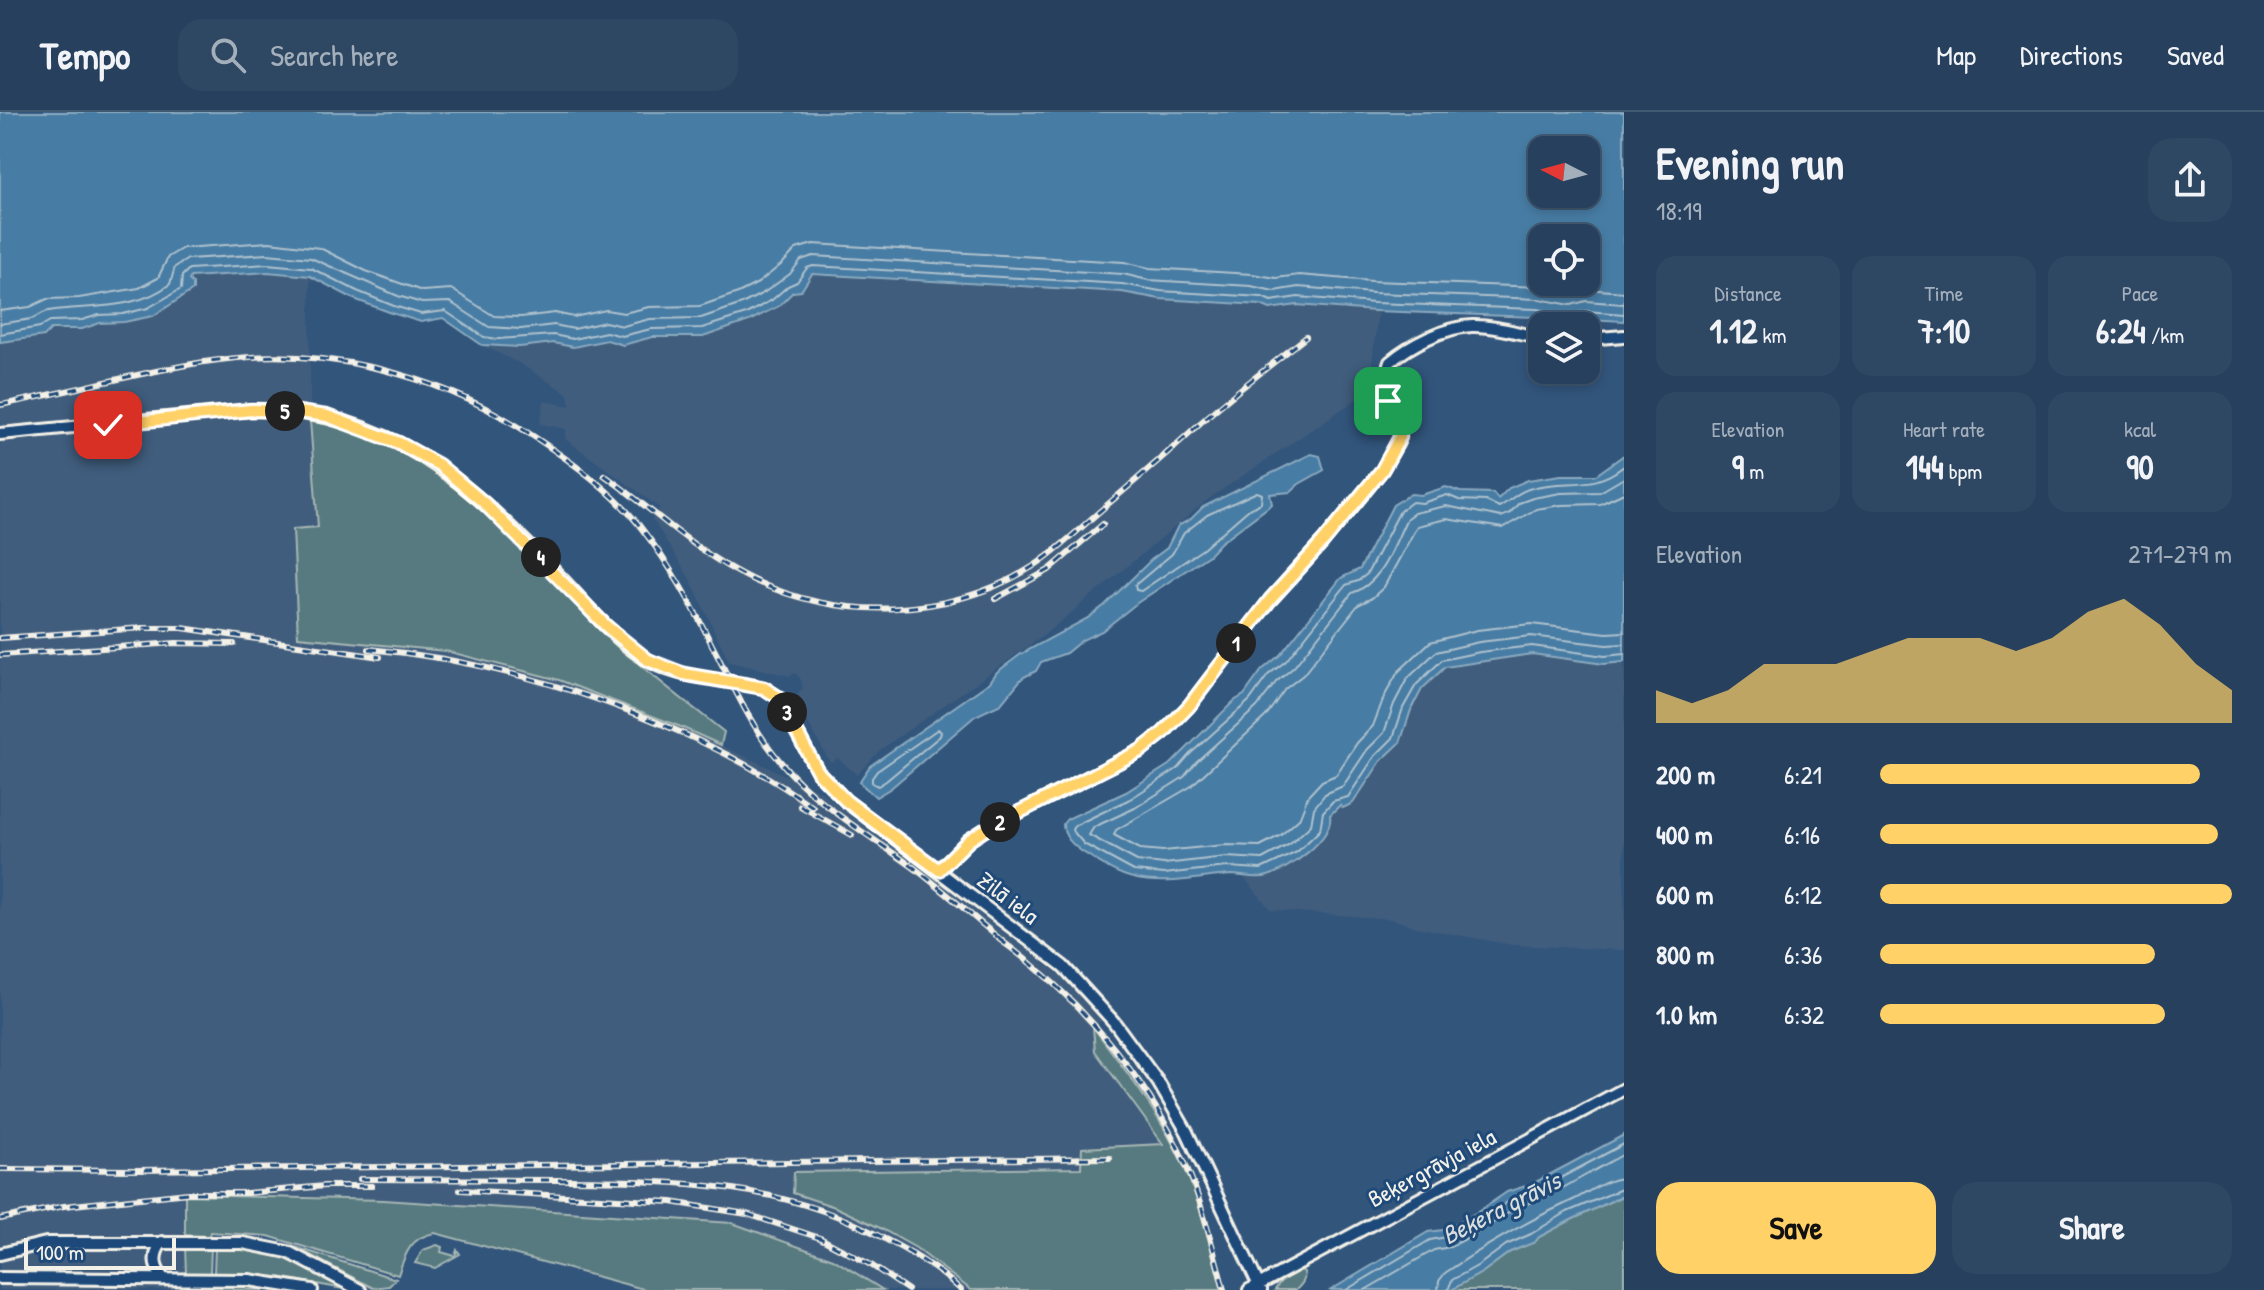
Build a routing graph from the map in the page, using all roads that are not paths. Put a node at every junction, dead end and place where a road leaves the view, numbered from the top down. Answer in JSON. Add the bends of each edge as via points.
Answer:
{"nodes":[{"id":1,"x":1528,"y":335,"type":"edge"},
{"id":2,"x":1624,"y":336,"type":"edge"},
{"id":3,"x":1600,"y":338,"type":"edge"},
{"id":4,"x":0,"y":434,"type":"edge"},
{"id":5,"x":939,"y":870,"type":"junction"},
{"id":6,"x":1624,"y":1089,"type":"edge"},
{"id":7,"x":162,"y":1242,"type":"junction"},
{"id":8,"x":0,"y":1254,"type":"edge"},
{"id":9,"x":0,"y":1278,"type":"edge"},
{"id":10,"x":163,"y":1278,"type":"junction"},
{"id":11,"x":1256,"y":1288,"type":"edge"},
{"id":12,"x":312,"y":1290,"type":"edge"},
{"id":13,"x":360,"y":1290,"type":"edge"}],
"edges":[{"from":1,"to":5,"type":"street","via":[[1461,327],[1390,362],[1385,391],[1400,437],[1382,470],[1270,600],[1189,706],[1140,751],[986,829]]},
{"from":2,"to":3,"type":"street"},
{"from":4,"to":5,"type":"street","name":"Zilā iela","via":[[270,410],[327,416],[399,443],[439,465],[484,503],[606,626],[648,660],[684,674],[764,688],[778,697],[818,772],[846,801]]},
{"from":5,"to":11,"type":"street","name":"Zilā iela","via":[[1063,966],[1128,1039],[1187,1132]]},
{"from":6,"to":11,"type":"street","name":"Beķergrāvja iela"},
{"from":7,"to":8,"type":"street","via":[[46,1243]]},
{"from":7,"to":10,"type":"street","via":[[155,1263]]},
{"from":7,"to":13,"type":"street","via":[[267,1246]]},
{"from":9,"to":10,"type":"street"},
{"from":10,"to":12,"type":"street","via":[[249,1280]]}]}
